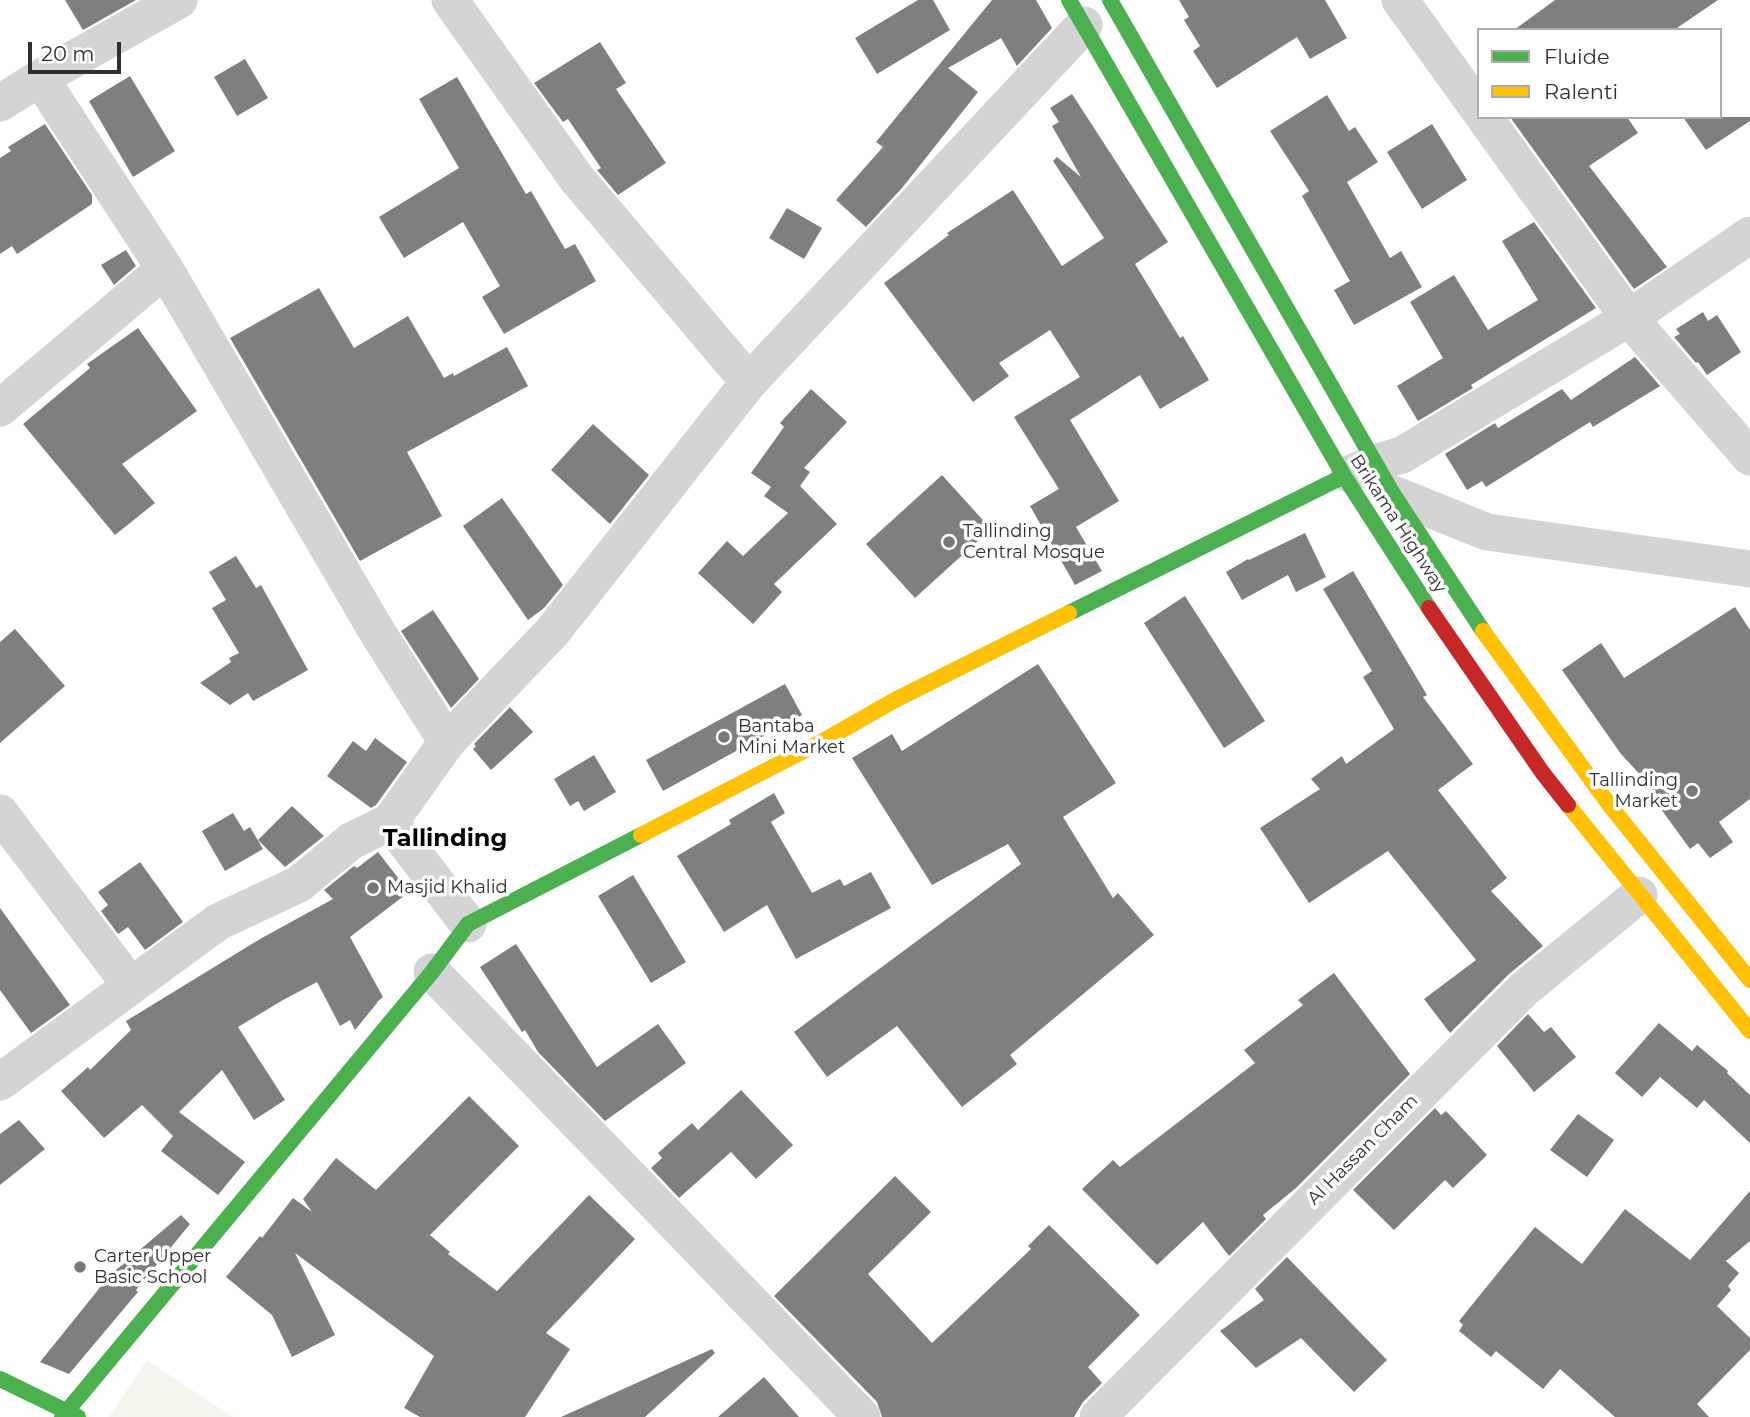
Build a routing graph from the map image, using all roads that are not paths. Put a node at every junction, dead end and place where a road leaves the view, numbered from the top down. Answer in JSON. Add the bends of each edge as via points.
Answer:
{"nodes":[{"id":1,"x":179,"y":0,"type":"edge"},
{"id":2,"x":450,"y":0,"type":"edge"},
{"id":3,"x":1111,"y":0,"type":"edge"},
{"id":4,"x":1401,"y":0,"type":"edge"},
{"id":5,"x":1077,"y":13,"type":"edge"},
{"id":6,"x":15,"y":86,"type":"edge"},
{"id":7,"x":1477,"y":107,"type":"edge"},
{"id":8,"x":1485,"y":119,"type":"edge"},
{"id":9,"x":1750,"y":235,"type":"edge"},
{"id":10,"x":165,"y":268,"type":"junction"},
{"id":11,"x":1629,"y":318,"type":"junction"},
{"id":12,"x":749,"y":382,"type":"junction"},
{"id":13,"x":0,"y":408,"type":"edge"},
{"id":14,"x":1750,"y":457,"type":"edge"},
{"id":15,"x":1359,"y":470,"type":"junction"},
{"id":16,"x":1393,"y":494,"type":"junction"},
{"id":17,"x":1750,"y":569,"type":"edge"},
{"id":18,"x":447,"y":742,"type":"junction"},
{"id":19,"x":0,"y":813,"type":"edge"},
{"id":20,"x":390,"y":822,"type":"junction"},
{"id":21,"x":1639,"y":895,"type":"junction"},
{"id":22,"x":468,"y":924,"type":"junction"},
{"id":23,"x":432,"y":972,"type":"junction"},
{"id":24,"x":1750,"y":980,"type":"edge"},
{"id":25,"x":131,"y":986,"type":"junction"},
{"id":26,"x":1750,"y":1031,"type":"edge"},
{"id":27,"x":0,"y":1082,"type":"edge"},
{"id":28,"x":0,"y":1379,"type":"edge"},
{"id":29,"x":69,"y":1415,"type":"edge"},
{"id":30,"x":862,"y":1417,"type":"edge"},
{"id":31,"x":1098,"y":1417,"type":"edge"}],
"edges":[{"from":1,"to":6,"type":"street"},
{"from":2,"to":12,"type":"street","via":[[577,179]]},
{"from":3,"to":15,"type":"main road","name":"Brikama Highway"},
{"from":4,"to":7,"type":"street"},
{"from":5,"to":12,"type":"street"},
{"from":5,"to":15,"type":"main road","name":"Brikama Highway"},
{"from":6,"to":10,"type":"street"},
{"from":8,"to":11,"type":"street"},
{"from":9,"to":11,"type":"street"},
{"from":10,"to":13,"type":"street"},
{"from":10,"to":18,"type":"street","via":[[376,630]]},
{"from":11,"to":14,"type":"street"},
{"from":11,"to":15,"type":"street","via":[[1402,455]]},
{"from":12,"to":18,"type":"street","via":[[553,631]]},
{"from":15,"to":16,"type":"main road","name":"Brikama Highway"},
{"from":15,"to":21,"type":"main road","name":"Brikama Highway","via":[[1456,650]]},
{"from":15,"to":22,"type":"main road","via":[[895,701]]},
{"from":16,"to":17,"type":"street","via":[[1487,532]]},
{"from":16,"to":24,"type":"main road","name":"Brikama Highway","via":[[1504,662],[1594,785]]},
{"from":18,"to":20,"type":"street"},
{"from":19,"to":25,"type":"street"},
{"from":20,"to":22,"type":"street"},
{"from":20,"to":25,"type":"street","via":[[351,841],[299,884],[218,922]]},
{"from":21,"to":26,"type":"main road","name":"Brikama Highway"},
{"from":21,"to":31,"type":"street","name":"Al Hassan Cham","via":[[1524,989]]},
{"from":22,"to":23,"type":"main road"},
{"from":23,"to":29,"type":"main road"},
{"from":23,"to":30,"type":"street"},
{"from":25,"to":27,"type":"street"},
{"from":28,"to":29,"type":"main road"}]}
